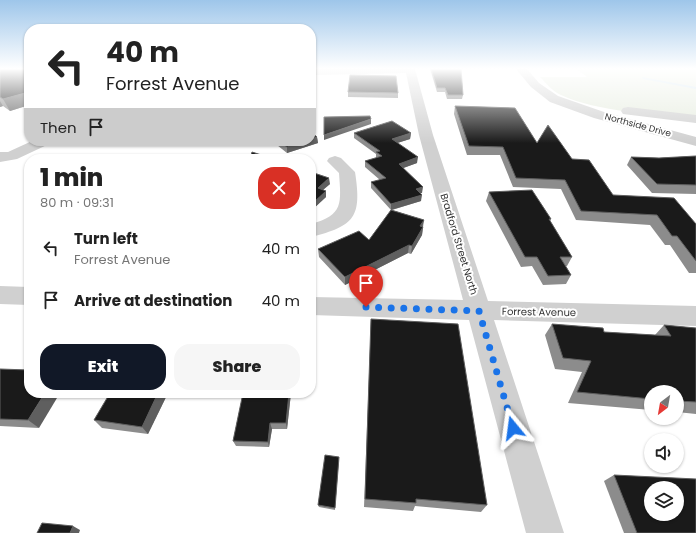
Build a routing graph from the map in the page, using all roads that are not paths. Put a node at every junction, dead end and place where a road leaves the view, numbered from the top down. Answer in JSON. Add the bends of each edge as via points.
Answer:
{"nodes":[{"id":1,"x":416,"y":94,"type":"edge"},
{"id":2,"x":546,"y":94,"type":"edge"},
{"id":3,"x":573,"y":105,"type":"junction"},
{"id":4,"x":696,"y":119,"type":"edge"},
{"id":5,"x":696,"y":142,"type":"edge"},
{"id":6,"x":33,"y":146,"type":"edge"},
{"id":7,"x":0,"y":157,"type":"edge"},
{"id":8,"x":335,"y":161,"type":"dead end"},
{"id":9,"x":316,"y":229,"type":"edge"},
{"id":10,"x":0,"y":295,"type":"edge"},
{"id":11,"x":24,"y":296,"type":"edge"},
{"id":12,"x":316,"y":306,"type":"edge"},
{"id":13,"x":479,"y":311,"type":"junction"},
{"id":14,"x":696,"y":316,"type":"edge"},
{"id":15,"x":545,"y":533,"type":"edge"}],
"edges":[{"from":1,"to":13,"type":"street","name":"Bradford Street North"},
{"from":2,"to":3,"type":"street","name":"Northside Drive"},
{"from":3,"to":4,"type":"street"},
{"from":3,"to":5,"type":"street","name":"Northside Drive","via":[[599,115]]},
{"from":6,"to":7,"type":"street","via":[[11,156]]},
{"from":8,"to":9,"type":"street","via":[[347,172],[349,206],[342,218]]},
{"from":10,"to":11,"type":"street"},
{"from":12,"to":13,"type":"street","name":"Forrest Avenue"},
{"from":13,"to":14,"type":"street","name":"Forrest Avenue"},
{"from":13,"to":15,"type":"street","name":"Bradford Street North"}]}
